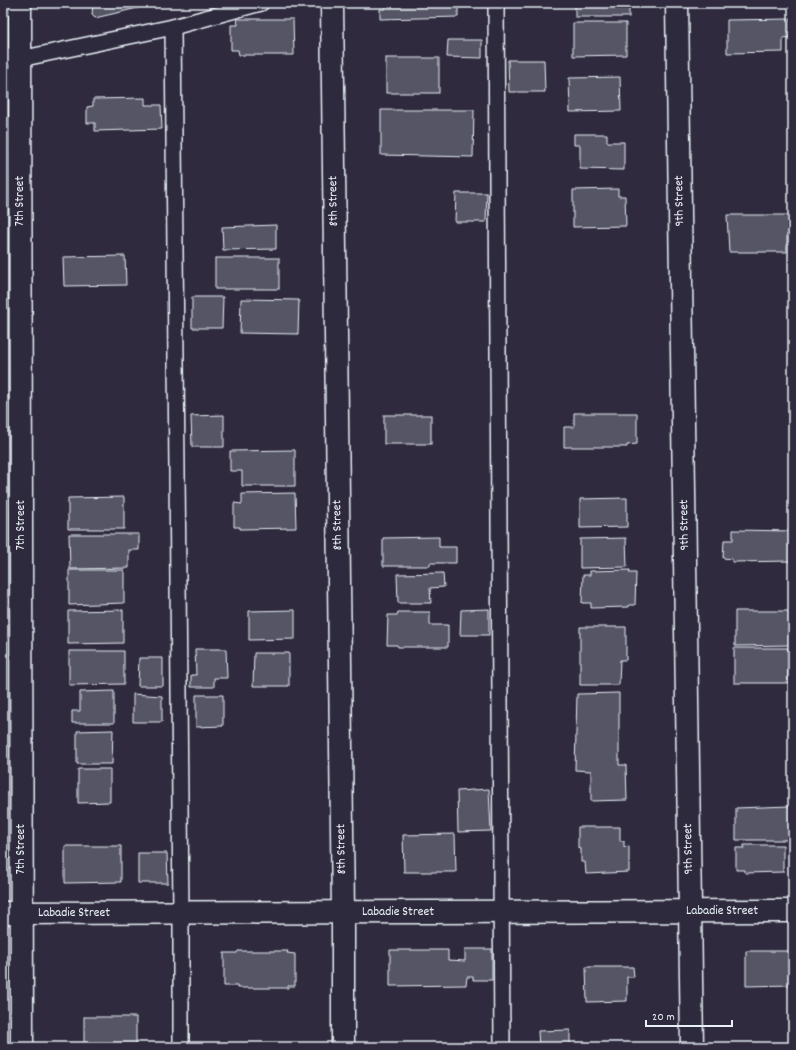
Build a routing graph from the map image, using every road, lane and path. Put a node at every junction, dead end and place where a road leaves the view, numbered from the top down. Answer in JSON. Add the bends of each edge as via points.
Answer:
{"nodes":[{"id":1,"x":20,"y":3,"type":"edge"},
{"id":2,"x":261,"y":3,"type":"edge"},
{"id":3,"x":332,"y":3,"type":"edge"},
{"id":4,"x":496,"y":3,"type":"edge"},
{"id":5,"x":677,"y":3,"type":"edge"},
{"id":6,"x":173,"y":27,"type":"junction"},
{"id":7,"x":14,"y":57,"type":"edge"},
{"id":8,"x":690,"y":911,"type":"junction"},
{"id":9,"x":793,"y":911,"type":"edge"},
{"id":10,"x":343,"y":912,"type":"junction"},
{"id":11,"x":500,"y":912,"type":"junction"},
{"id":12,"x":12,"y":913,"type":"edge"},
{"id":13,"x":181,"y":913,"type":"junction"},
{"id":14,"x":22,"y":1047,"type":"edge"},
{"id":15,"x":181,"y":1047,"type":"edge"},
{"id":16,"x":343,"y":1047,"type":"edge"},
{"id":17,"x":502,"y":1047,"type":"edge"},
{"id":18,"x":692,"y":1047,"type":"edge"}],
"edges":[{"from":1,"to":7,"type":"street","name":"7th Street"},
{"from":2,"to":6,"type":"lane"},
{"from":3,"to":10,"type":"street","name":"8th Street"},
{"from":4,"to":11,"type":"lane"},
{"from":5,"to":8,"type":"street","name":"9th Street"},
{"from":6,"to":7,"type":"lane"},
{"from":6,"to":13,"type":"lane"},
{"from":7,"to":12,"type":"street","name":"7th Street"},
{"from":8,"to":9,"type":"street","name":"Labadie Street"},
{"from":8,"to":11,"type":"street","name":"Labadie Street"},
{"from":8,"to":18,"type":"street","name":"9th Street"},
{"from":10,"to":11,"type":"street","name":"Labadie Street"},
{"from":10,"to":13,"type":"street","name":"Labadie Street"},
{"from":10,"to":16,"type":"street","name":"8th Street"},
{"from":11,"to":17,"type":"lane"},
{"from":12,"to":13,"type":"street","name":"Labadie Street"},
{"from":12,"to":14,"type":"street","name":"7th Street"},
{"from":13,"to":15,"type":"lane"}]}
